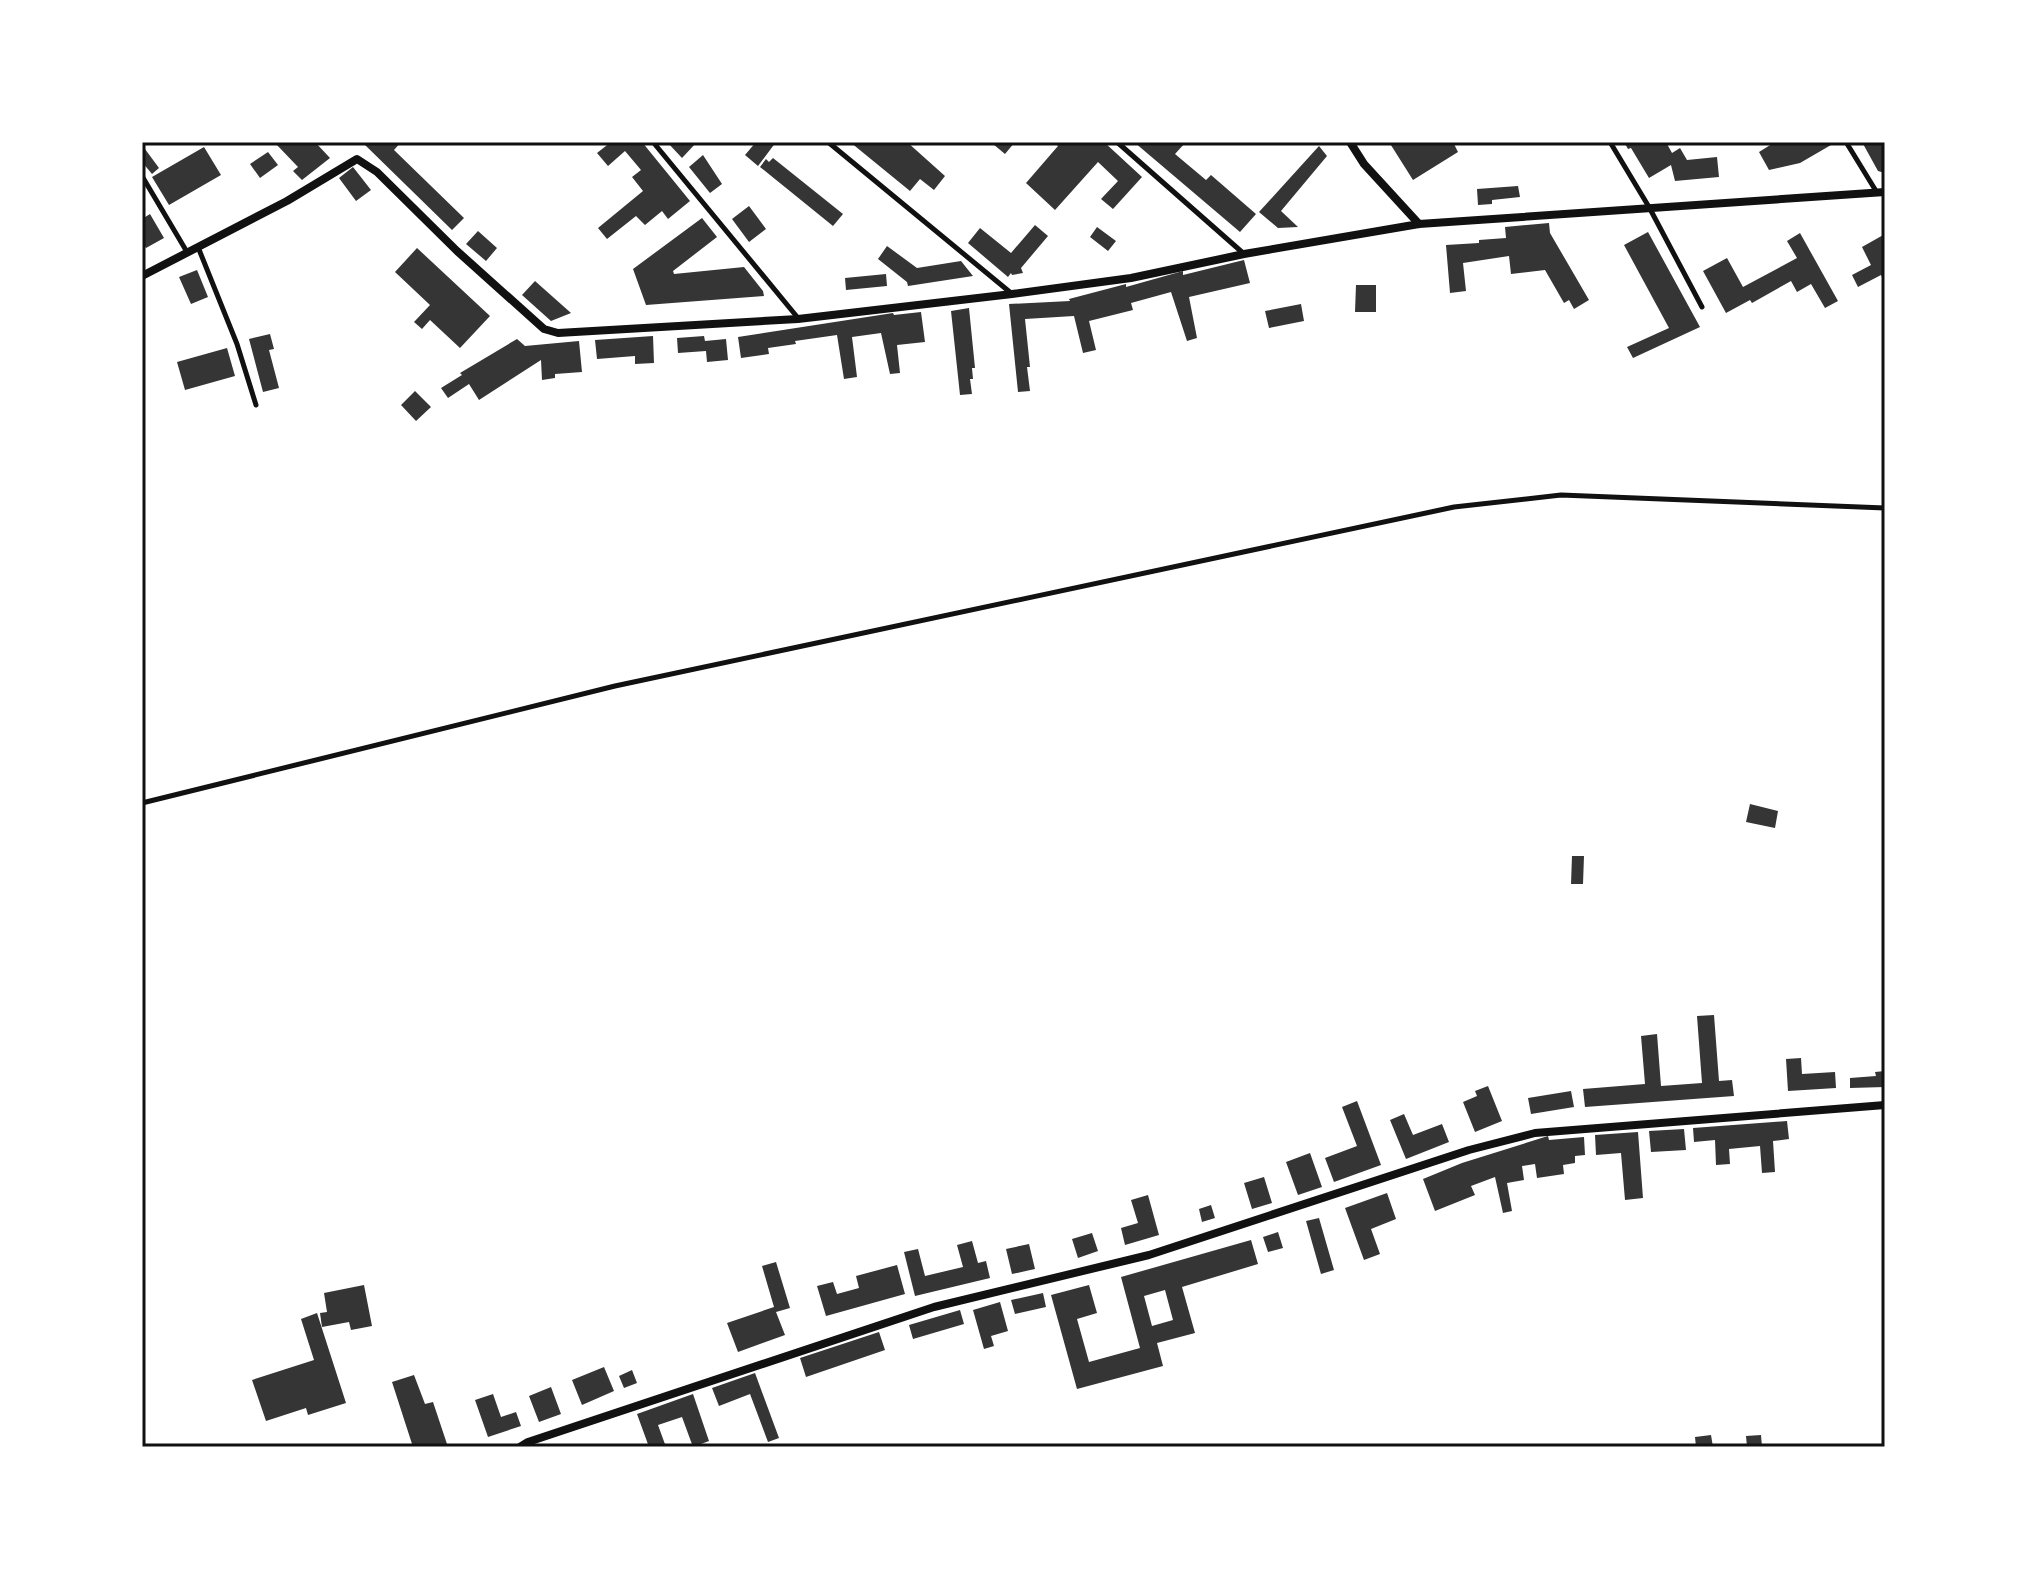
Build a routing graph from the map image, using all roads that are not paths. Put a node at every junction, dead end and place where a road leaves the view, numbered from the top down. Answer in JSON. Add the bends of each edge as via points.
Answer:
{"nodes":[{"id":1,"x":653,"y":142,"type":"edge"},
{"id":2,"x":828,"y":142,"type":"edge"},
{"id":3,"x":1117,"y":142,"type":"edge"},
{"id":4,"x":1350,"y":142,"type":"edge"},
{"id":5,"x":1610,"y":142,"type":"edge"},
{"id":6,"x":1846,"y":142,"type":"edge"},
{"id":7,"x":142,"y":176,"type":"edge"},
{"id":8,"x":1881,"y":192,"type":"edge"},
{"id":9,"x":1649,"y":207,"type":"junction"},
{"id":10,"x":1419,"y":224,"type":"junction"},
{"id":11,"x":198,"y":247,"type":"junction"},
{"id":12,"x":187,"y":253,"type":"junction"},
{"id":13,"x":1244,"y":254,"type":"junction"},
{"id":14,"x":142,"y":276,"type":"edge"},
{"id":15,"x":1012,"y":294,"type":"junction"},
{"id":16,"x":1702,"y":307,"type":"dead end"},
{"id":17,"x":798,"y":319,"type":"junction"},
{"id":18,"x":256,"y":405,"type":"dead end"},
{"id":19,"x":1885,"y":508,"type":"edge"},
{"id":20,"x":142,"y":803,"type":"edge"},
{"id":21,"x":1885,"y":1105,"type":"edge"},
{"id":22,"x":520,"y":1447,"type":"edge"}],
"edges":[{"from":1,"to":17,"type":"lane"},
{"from":2,"to":15,"type":"lane"},
{"from":3,"to":13,"type":"lane"},
{"from":4,"to":10,"type":"street"},
{"from":5,"to":9,"type":"lane"},
{"from":6,"to":8,"type":"lane"},
{"from":7,"to":12,"type":"lane"},
{"from":8,"to":9,"type":"street"},
{"from":9,"to":10,"type":"street"},
{"from":9,"to":16,"type":"lane"},
{"from":10,"to":13,"type":"street"},
{"from":11,"to":12,"type":"street"},
{"from":11,"to":17,"type":"street","via":[[357,159],[549,332]]},
{"from":11,"to":18,"type":"lane"},
{"from":12,"to":14,"type":"street"},
{"from":13,"to":15,"type":"street","via":[[1131,278]]},
{"from":15,"to":17,"type":"street"},
{"from":19,"to":20,"type":"lane","via":[[1561,495],[1454,507],[615,686]]},
{"from":21,"to":22,"type":"street","via":[[1535,1133],[1149,1255],[934,1307]]}]}
